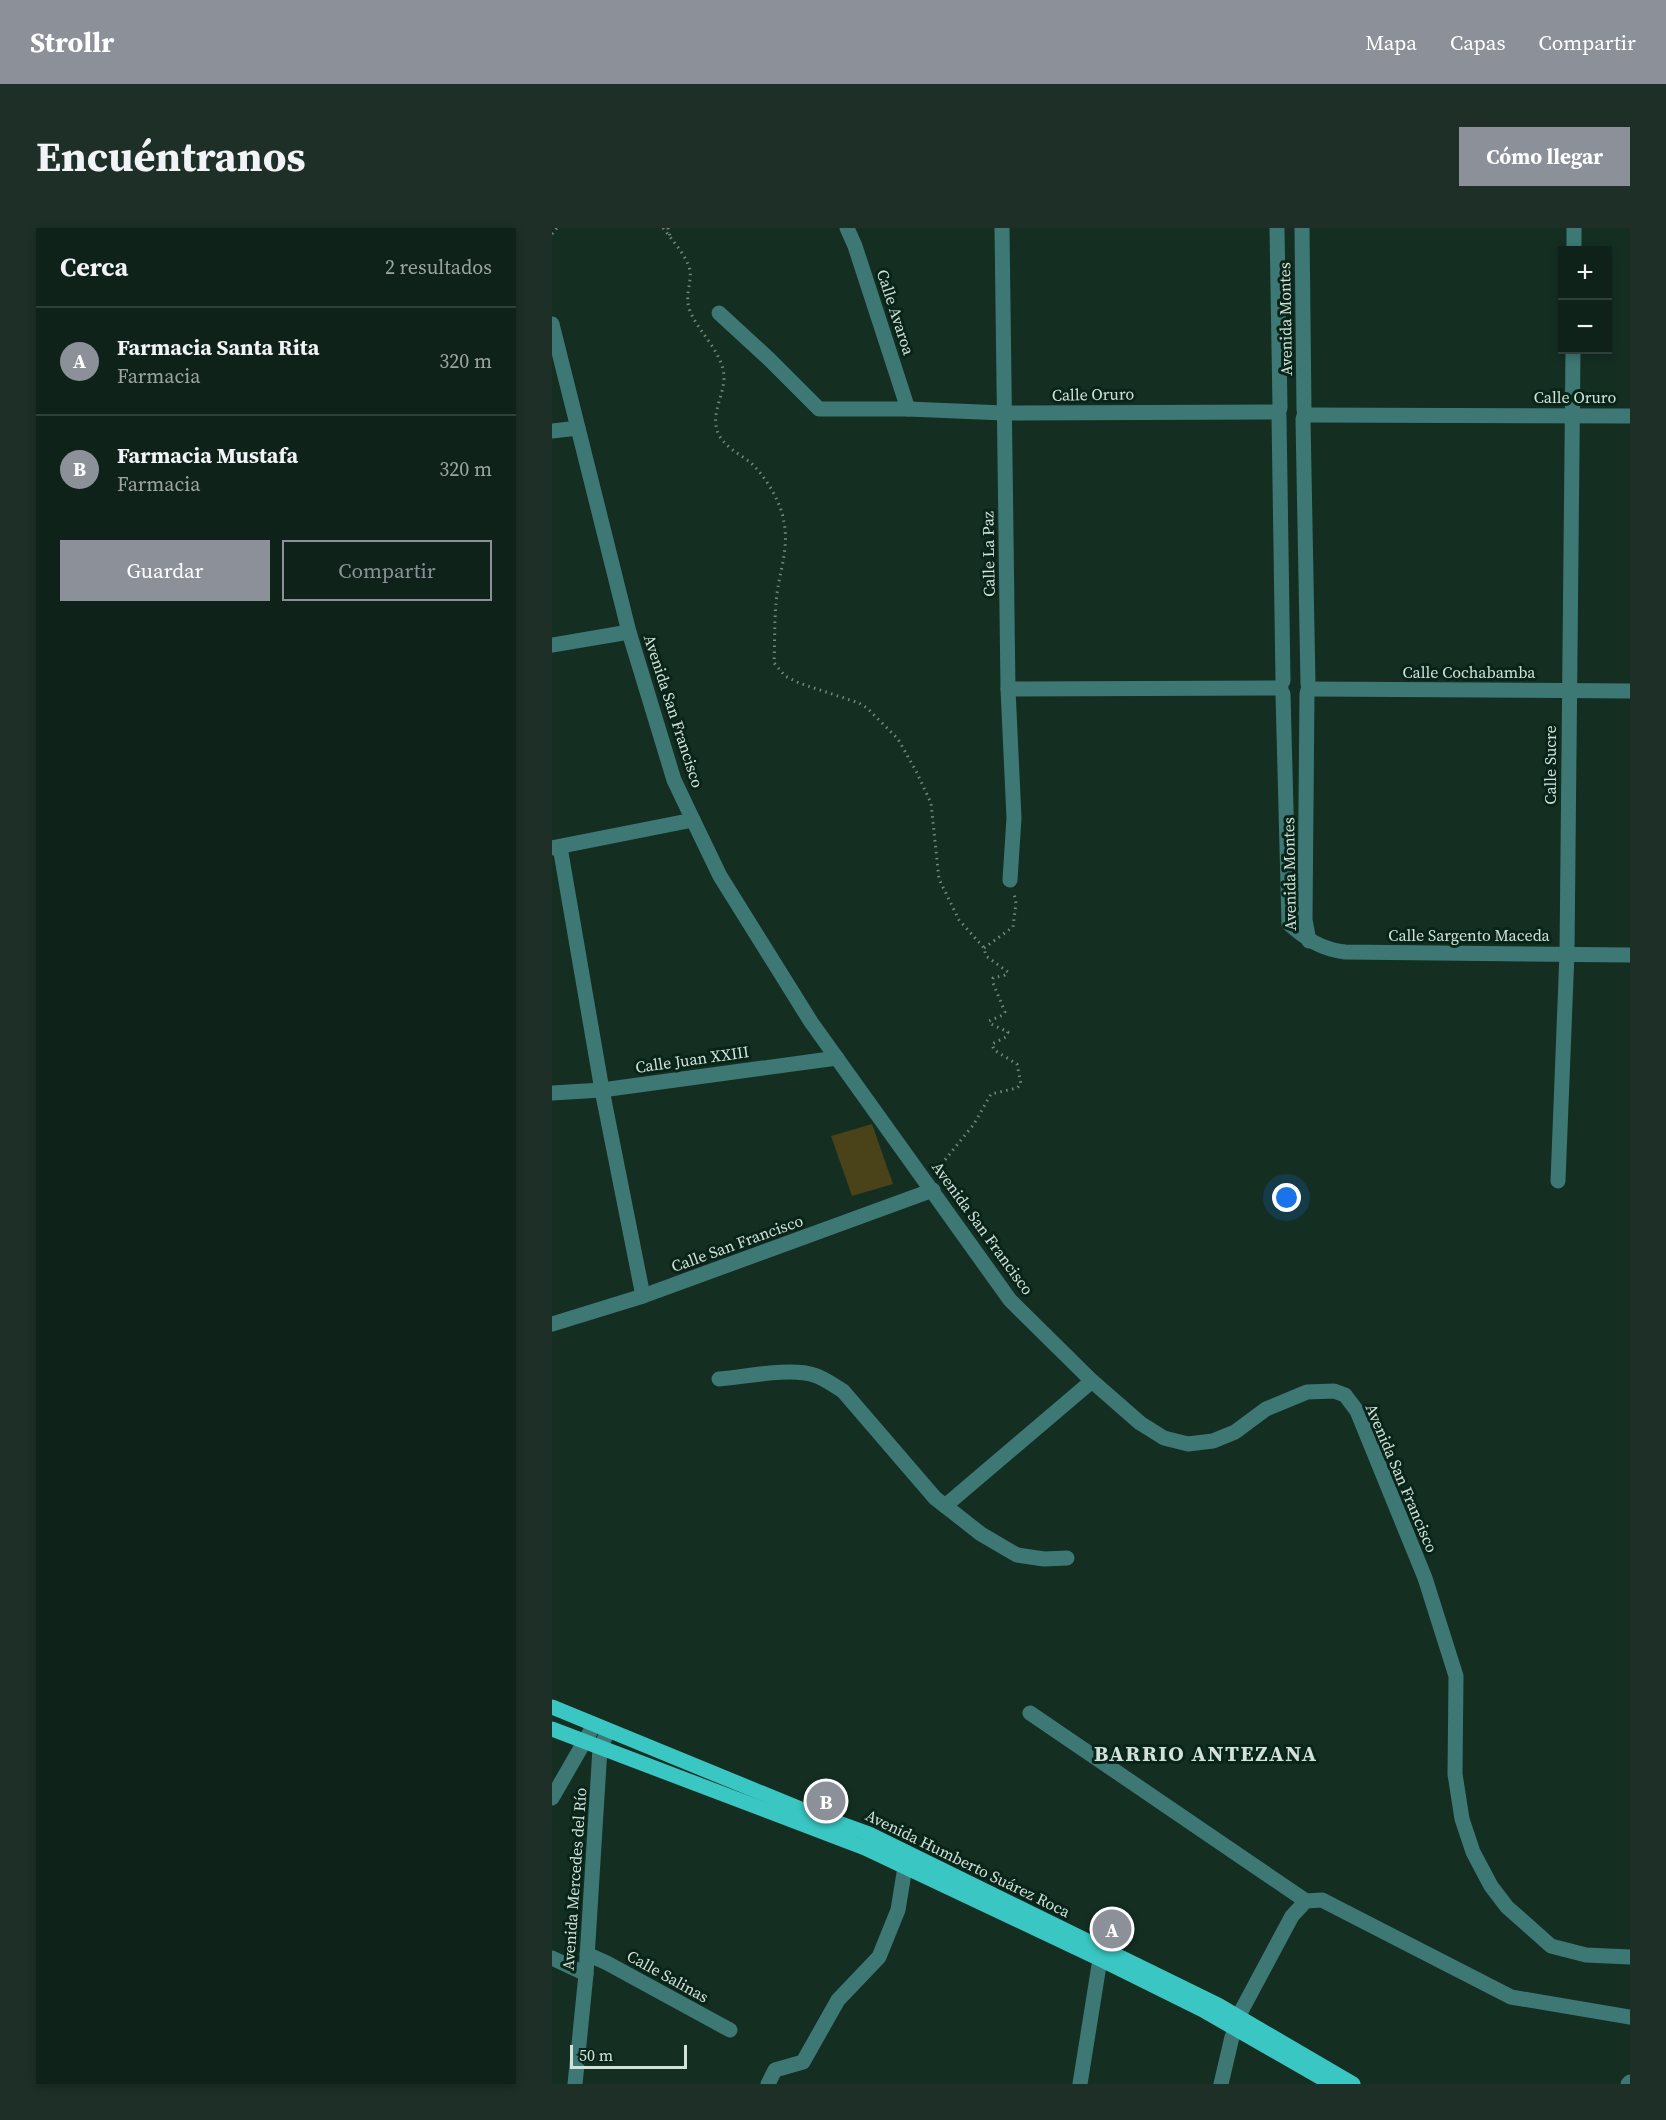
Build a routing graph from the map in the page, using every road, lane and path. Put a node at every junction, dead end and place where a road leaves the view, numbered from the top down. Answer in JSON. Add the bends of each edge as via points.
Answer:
{"nodes":[{"id":1,"x":557,"y":228,"type":"edge"},
{"id":2,"x":663,"y":228,"type":"edge"},
{"id":3,"x":668,"y":228,"type":"edge"},
{"id":4,"x":847,"y":228,"type":"edge"},
{"id":5,"x":1002,"y":228,"type":"edge"},
{"id":6,"x":1277,"y":228,"type":"edge"},
{"id":7,"x":1302,"y":228,"type":"edge"},
{"id":8,"x":1574,"y":228,"type":"edge"},
{"id":9,"x":552,"y":234,"type":"edge"},
{"id":10,"x":670,"y":238,"type":"junction"},
{"id":11,"x":1574,"y":246,"type":"edge"},
{"id":12,"x":719,"y":313,"type":"dead end"},
{"id":13,"x":552,"y":324,"type":"edge"},
{"id":14,"x":1573,"y":354,"type":"edge"},
{"id":15,"x":908,"y":409,"type":"junction"},
{"id":16,"x":1279,"y":412,"type":"junction"},
{"id":17,"x":1004,"y":414,"type":"junction"},
{"id":18,"x":1304,"y":414,"type":"junction"},
{"id":19,"x":1572,"y":415,"type":"junction"},
{"id":20,"x":1630,"y":416,"type":"edge"},
{"id":21,"x":578,"y":428,"type":"junction"},
{"id":22,"x":552,"y":431,"type":"edge"},
{"id":23,"x":629,"y":633,"type":"junction"},
{"id":24,"x":552,"y":645,"type":"edge"},
{"id":25,"x":1282,"y":688,"type":"junction"},
{"id":26,"x":1008,"y":689,"type":"junction"},
{"id":27,"x":1308,"y":689,"type":"junction"},
{"id":28,"x":1568,"y":691,"type":"junction"},
{"id":29,"x":1630,"y":691,"type":"edge"},
{"id":30,"x":693,"y":820,"type":"junction"},
{"id":31,"x":556,"y":848,"type":"edge"},
{"id":32,"x":1010,"y":880,"type":"joint"},
{"id":33,"x":1309,"y":941,"type":"junction"},
{"id":34,"x":984,"y":948,"type":"junction"},
{"id":35,"x":1566,"y":953,"type":"junction"},
{"id":36,"x":1630,"y":955,"type":"edge"},
{"id":37,"x":837,"y":1058,"type":"junction"},
{"id":38,"x":602,"y":1090,"type":"junction"},
{"id":39,"x":552,"y":1093,"type":"edge"},
{"id":40,"x":1558,"y":1181,"type":"dead end"},
{"id":41,"x":930,"y":1186,"type":"junction"},
{"id":42,"x":643,"y":1296,"type":"junction"},
{"id":43,"x":552,"y":1324,"type":"edge"},
{"id":44,"x":719,"y":1379,"type":"dead end"},
{"id":45,"x":1092,"y":1381,"type":"junction"},
{"id":46,"x":945,"y":1506,"type":"junction"},
{"id":47,"x":1067,"y":1558,"type":"dead end"},
{"id":48,"x":552,"y":1707,"type":"edge"},
{"id":49,"x":1030,"y":1713,"type":"dead end"},
{"id":50,"x":601,"y":1728,"type":"junction"},
{"id":51,"x":552,"y":1729,"type":"edge"},
{"id":52,"x":585,"y":1743,"type":"junction"},
{"id":53,"x":600,"y":1748,"type":"junction"},
{"id":54,"x":552,"y":1798,"type":"edge"},
{"id":55,"x":905,"y":1867,"type":"junction"},
{"id":56,"x":1306,"y":1901,"type":"junction"},
{"id":57,"x":587,"y":1954,"type":"junction"},
{"id":58,"x":1630,"y":1957,"type":"edge"},
{"id":59,"x":552,"y":1958,"type":"edge"},
{"id":60,"x":1100,"y":1959,"type":"junction"},
{"id":61,"x":586,"y":1974,"type":"junction"},
{"id":62,"x":1630,"y":2017,"type":"edge"},
{"id":63,"x":1235,"y":2028,"type":"junction"},
{"id":64,"x":730,"y":2031,"type":"dead end"},
{"id":65,"x":575,"y":2084,"type":"edge"},
{"id":66,"x":768,"y":2084,"type":"edge"},
{"id":67,"x":1080,"y":2084,"type":"edge"},
{"id":68,"x":1221,"y":2084,"type":"edge"},
{"id":69,"x":1332,"y":2084,"type":"edge"},
{"id":70,"x":1353,"y":2084,"type":"edge"}],
"edges":[{"from":1,"to":9,"type":"path"},
{"from":2,"to":10,"type":"path"},
{"from":3,"to":10,"type":"path"},
{"from":4,"to":15,"type":"street","name":"Calle Avaroa"},
{"from":5,"to":17,"type":"street","name":"Calle La Paz"},
{"from":6,"to":16,"type":"street","name":"Avenida Montes"},
{"from":7,"to":18,"type":"street","name":"Avenida Montes"},
{"from":8,"to":11,"type":"street"},
{"from":10,"to":34,"type":"path","via":[[690,272],[689,309],[718,354],[724,375],[715,416],[718,433],[766,481],[784,520],[786,545],[777,596],[774,663],[785,676],[799,683],[859,703],[898,739],[931,802],[939,879],[944,892],[959,920]]},
{"from":12,"to":15,"type":"street","name":"Calle Oruro","via":[[819,409]]},
{"from":13,"to":21,"type":"street","name":"Avenida San Francisco"},
{"from":14,"to":19,"type":"street","name":"Calle Sucre"},
{"from":15,"to":17,"type":"street","name":"Calle Oruro"},
{"from":16,"to":17,"type":"street","name":"Calle Oruro"},
{"from":16,"to":18,"type":"street","via":[[1286,402],[1295,401]]},
{"from":16,"to":18,"type":"street","via":[[1282,423],[1290,427],[1298,425]]},
{"from":16,"to":25,"type":"street","name":"Avenida Montes"},
{"from":17,"to":26,"type":"street","name":"Calle La Paz"},
{"from":18,"to":19,"type":"street","name":"Calle Oruro"},
{"from":18,"to":27,"type":"street","name":"Avenida Montes"},
{"from":19,"to":20,"type":"street","name":"Calle Oruro"},
{"from":19,"to":28,"type":"street","name":"Calle Sucre"},
{"from":21,"to":22,"type":"street"},
{"from":21,"to":23,"type":"street","name":"Avenida San Francisco"},
{"from":23,"to":24,"type":"street"},
{"from":23,"to":30,"type":"street","name":"Avenida San Francisco","via":[[674,780]]},
{"from":25,"to":26,"type":"street"},
{"from":25,"to":27,"type":"street","via":[[1289,700],[1297,701]]},
{"from":25,"to":27,"type":"street","via":[[1294,675],[1302,677]]},
{"from":25,"to":33,"type":"street","name":"Avenida Montes","via":[[1289,924]]},
{"from":26,"to":32,"type":"street","name":"Calle La Paz","via":[[1014,818]]},
{"from":27,"to":28,"type":"street","name":"Calle Cochabamba"},
{"from":27,"to":33,"type":"street","name":"Avenida Montes","via":[[1305,921]]},
{"from":28,"to":29,"type":"street","name":"Calle Cochabamba"},
{"from":28,"to":35,"type":"street","name":"Calle Sucre"},
{"from":30,"to":31,"type":"street"},
{"from":30,"to":37,"type":"street","name":"Avenida San Francisco","via":[[720,876]]},
{"from":31,"to":38,"type":"street"},
{"from":32,"to":34,"type":"path","via":[[1016,903],[1013,927]]},
{"from":33,"to":35,"type":"street","name":"Calle Sargento Maceda","via":[[1331,951],[1345,952]]},
{"from":34,"to":41,"type":"path","via":[[986,956],[1008,972],[993,978],[1005,1012],[989,1021],[1008,1032],[992,1044],[994,1050],[1017,1064],[1021,1084],[991,1094]]},
{"from":35,"to":36,"type":"street","name":"Calle Sargento Maceda"},
{"from":35,"to":40,"type":"street","name":"Calle Sucre"},
{"from":37,"to":38,"type":"street","name":"Calle Juan XXIII"},
{"from":37,"to":41,"type":"street","name":"Avenida San Francisco"},
{"from":38,"to":39,"type":"street","name":"Calle Juan XXIII"},
{"from":38,"to":42,"type":"street"},
{"from":41,"to":42,"type":"street","name":"Calle San Francisco"},
{"from":41,"to":45,"type":"street","name":"Avenida San Francisco","via":[[1010,1300]]},
{"from":42,"to":43,"type":"street","name":"Calle San Francisco"},
{"from":44,"to":46,"type":"street","via":[[797,1372],[824,1379],[843,1391]]},
{"from":45,"to":46,"type":"street"},
{"from":45,"to":58,"type":"street","name":"Avenida San Francisco","via":[[1140,1423],[1164,1438],[1188,1444],[1213,1441],[1235,1432],[1266,1409],[1307,1392],[1334,1391],[1345,1395],[1357,1411],[1425,1578],[1456,1676],[1455,1774],[1462,1819],[1473,1852],[1507,1907],[1551,1946],[1586,1955]]},
{"from":46,"to":47,"type":"street","via":[[1017,1555]]},
{"from":48,"to":50,"type":"main road","name":"Avenida Humberto Suárez Roca"},
{"from":49,"to":56,"type":"street"},
{"from":50,"to":52,"type":"street"},
{"from":50,"to":53,"type":"street"},
{"from":50,"to":63,"type":"main road","name":"Avenida Humberto Suárez Roca","via":[[869,1834],[1218,2005]]},
{"from":51,"to":52,"type":"main road","name":"Avenida Humberto Suárez Roca"},
{"from":52,"to":53,"type":"main road","name":"Avenida Humberto Suárez Roca"},
{"from":52,"to":54,"type":"street"},
{"from":53,"to":55,"type":"main road","name":"Avenida Humberto Suárez Roca","via":[[865,1848]]},
{"from":53,"to":57,"type":"street","name":"Avenida Mercedes del Río"},
{"from":55,"to":60,"type":"main road","name":"Avenida Humberto Suárez Roca"},
{"from":55,"to":66,"type":"street","via":[[898,1910],[879,1957],[838,2000],[803,2062],[775,2070]]},
{"from":56,"to":62,"type":"street","via":[[1322,1900],[1511,1997]]},
{"from":56,"to":63,"type":"street","via":[[1292,1916]]},
{"from":57,"to":61,"type":"street","name":"Avenida Mercedes del Río"},
{"from":57,"to":64,"type":"street","name":"Calle Salinas"},
{"from":59,"to":61,"type":"street"},
{"from":60,"to":63,"type":"main road","name":"Avenida Humberto Suárez Roca"},
{"from":60,"to":67,"type":"street"},
{"from":61,"to":65,"type":"street","name":"Avenida Mercedes del Río"},
{"from":63,"to":68,"type":"street"},
{"from":63,"to":69,"type":"main road","name":"Avenida Humberto Suárez Roca"},
{"from":63,"to":70,"type":"main road","name":"Avenida Humberto Suárez Roca"}]}
